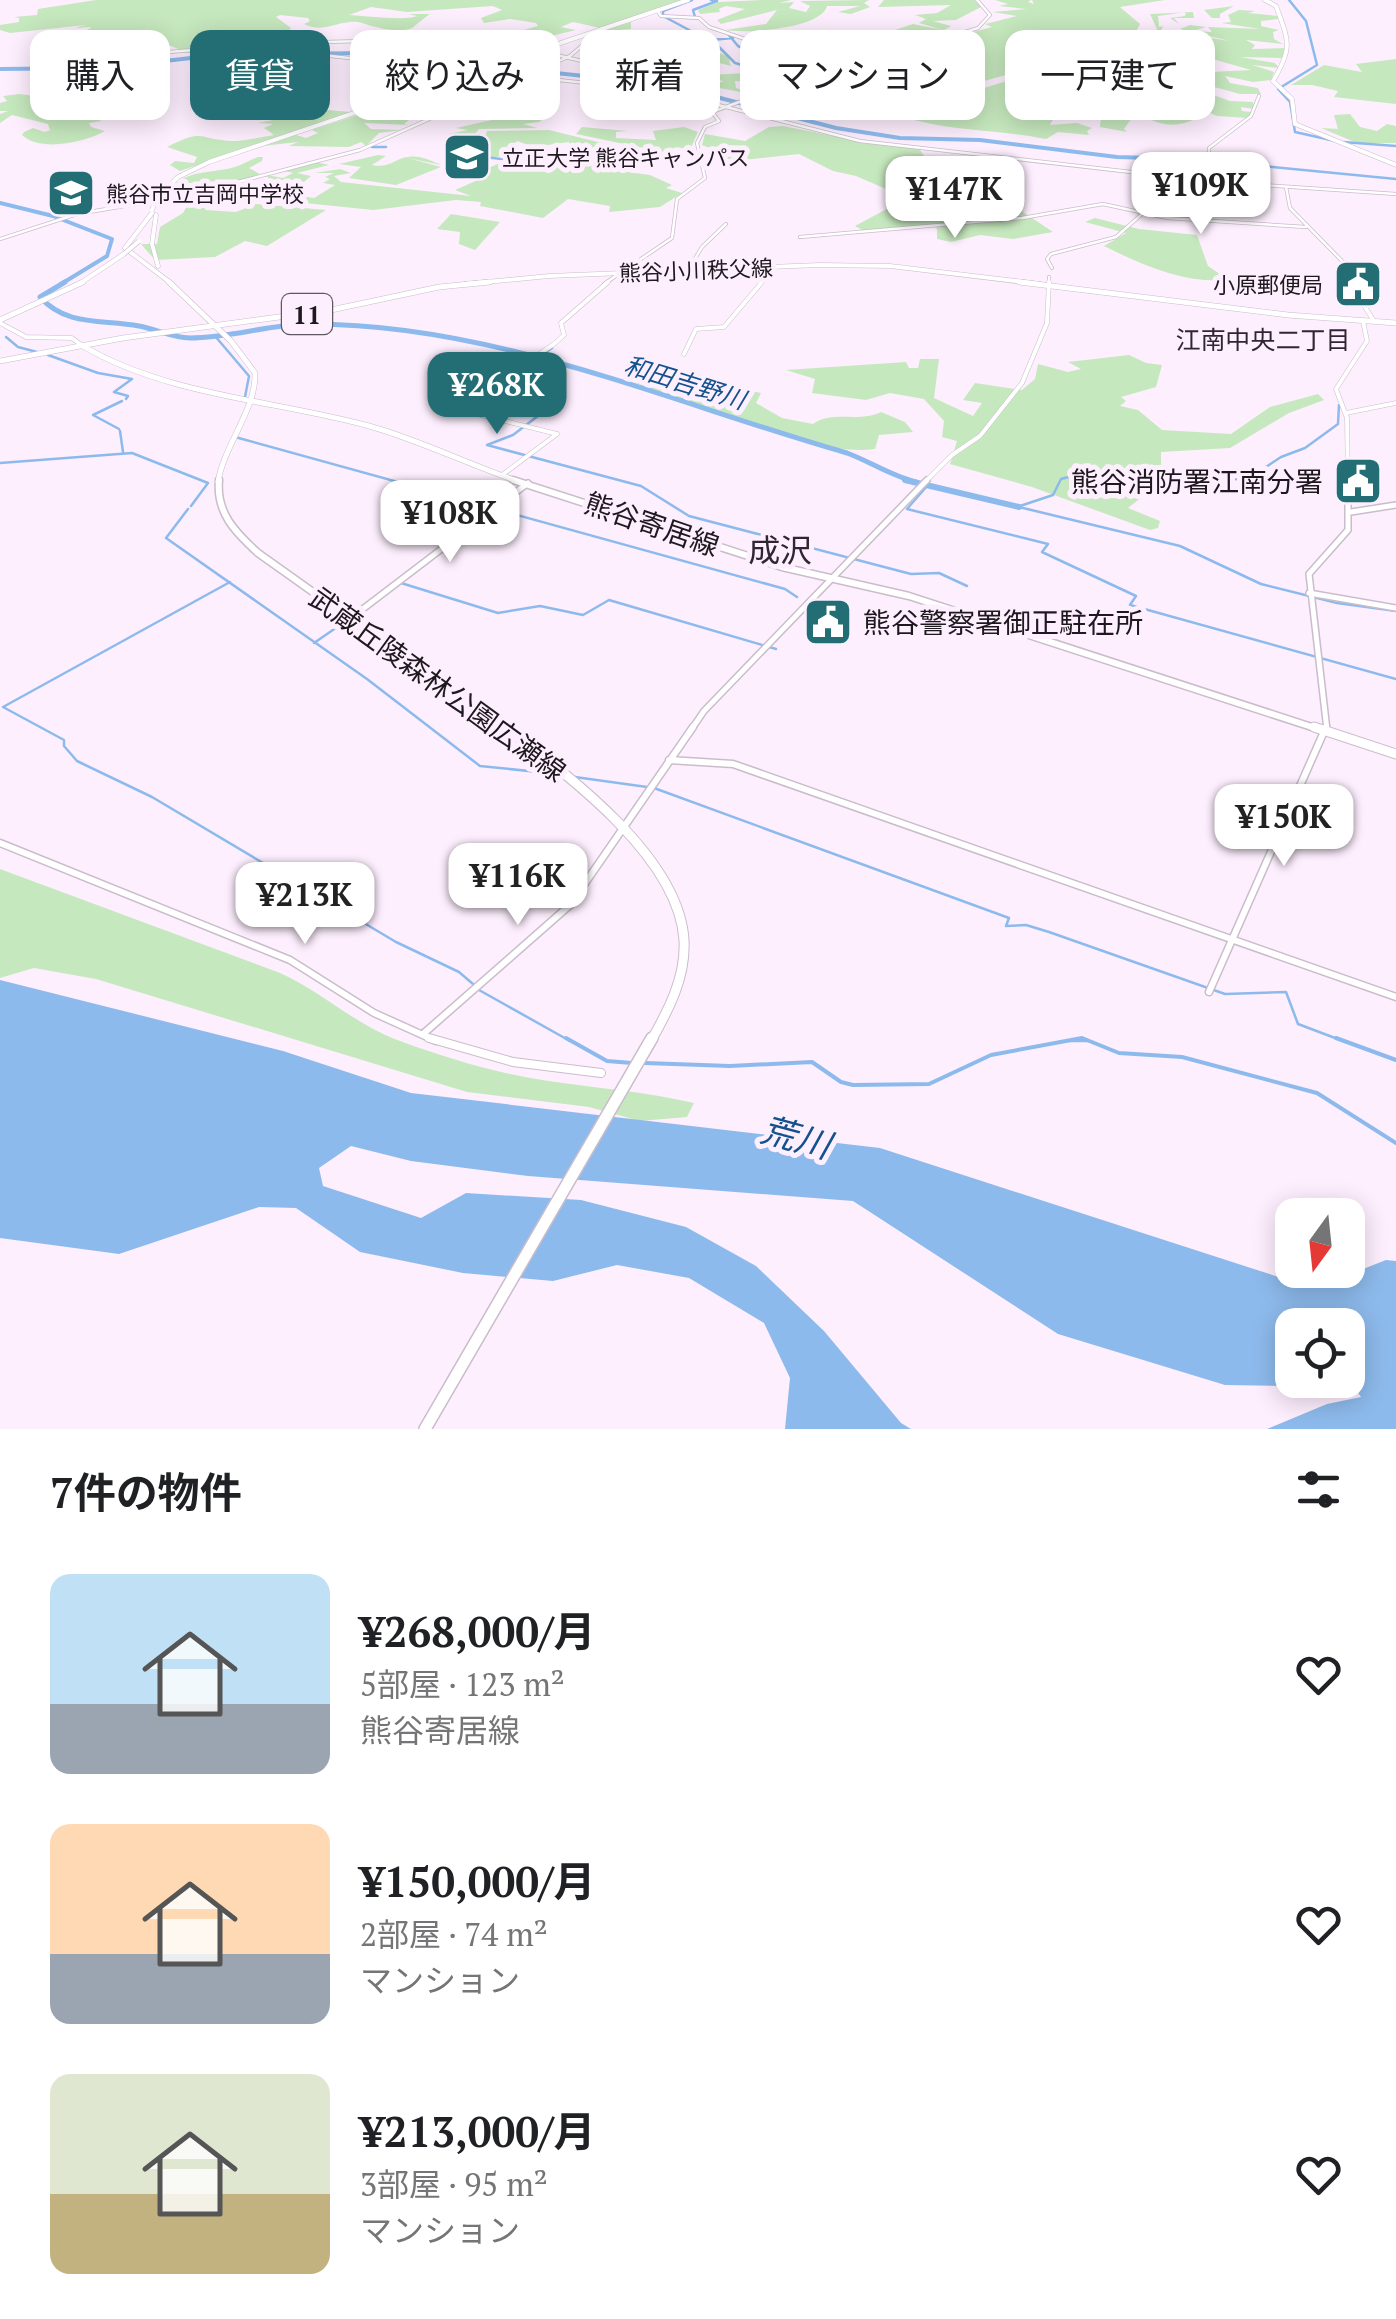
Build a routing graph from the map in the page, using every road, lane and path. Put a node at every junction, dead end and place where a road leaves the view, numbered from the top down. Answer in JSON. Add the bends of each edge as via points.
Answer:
{"nodes":[{"id":1,"x":686,"y":0,"type":"edge"},
{"id":2,"x":977,"y":0,"type":"edge"},
{"id":3,"x":1265,"y":0,"type":"edge"},
{"id":4,"x":658,"y":10,"type":"junction"},
{"id":5,"x":599,"y":30,"type":"edge"},
{"id":6,"x":600,"y":30,"type":"edge"},
{"id":7,"x":971,"y":30,"type":"edge"},
{"id":8,"x":740,"y":39,"type":"edge"},
{"id":9,"x":350,"y":41,"type":"edge"},
{"id":10,"x":580,"y":45,"type":"edge"},
{"id":11,"x":170,"y":54,"type":"edge"},
{"id":12,"x":560,"y":56,"type":"edge"},
{"id":13,"x":566,"y":58,"type":"junction"},
{"id":14,"x":560,"y":60,"type":"edge"},
{"id":15,"x":580,"y":60,"type":"edge"},
{"id":16,"x":560,"y":81,"type":"edge"},
{"id":17,"x":1259,"y":96,"type":"dead end"},
{"id":18,"x":740,"y":103,"type":"edge"},
{"id":19,"x":725,"y":106,"type":"junction"},
{"id":20,"x":350,"y":114,"type":"edge"},
{"id":21,"x":427,"y":120,"type":"edge"},
{"id":22,"x":1396,"y":166,"type":"edge"},
{"id":23,"x":1208,"y":181,"type":"junction"},
{"id":24,"x":1286,"y":188,"type":"junction"},
{"id":25,"x":1174,"y":192,"type":"dead end"},
{"id":26,"x":1396,"y":194,"type":"edge"},
{"id":27,"x":154,"y":212,"type":"junction"},
{"id":28,"x":1142,"y":214,"type":"junction"},
{"id":29,"x":726,"y":224,"type":"dead end"},
{"id":30,"x":1306,"y":227,"type":"junction"},
{"id":31,"x":800,"y":237,"type":"dead end"},
{"id":32,"x":0,"y":240,"type":"edge"},
{"id":33,"x":775,"y":266,"type":"junction"},
{"id":34,"x":1052,"y":268,"type":"dead end"},
{"id":35,"x":688,"y":270,"type":"junction"},
{"id":36,"x":621,"y":272,"type":"junction"},
{"id":37,"x":164,"y":274,"type":"junction"},
{"id":38,"x":1050,"y":277,"type":"dead end"},
{"id":39,"x":1050,"y":286,"type":"junction"},
{"id":40,"x":0,"y":320,"type":"edge"},
{"id":41,"x":1364,"y":320,"type":"junction"},
{"id":42,"x":1374,"y":321,"type":"junction"},
{"id":43,"x":1396,"y":322,"type":"edge"},
{"id":44,"x":216,"y":328,"type":"junction"},
{"id":45,"x":82,"y":345,"type":"junction"},
{"id":46,"x":684,"y":354,"type":"dead end"},
{"id":47,"x":0,"y":361,"type":"edge"},
{"id":48,"x":249,"y":402,"type":"junction"},
{"id":49,"x":1396,"y":402,"type":"edge"},
{"id":50,"x":1346,"y":413,"type":"junction"},
{"id":51,"x":502,"y":475,"type":"junction"},
{"id":52,"x":528,"y":484,"type":"junction"},
{"id":53,"x":1396,"y":505,"type":"edge"},
{"id":54,"x":1351,"y":512,"type":"junction"},
{"id":55,"x":836,"y":579,"type":"junction"},
{"id":56,"x":1309,"y":596,"type":"junction"},
{"id":57,"x":1396,"y":608,"type":"edge"},
{"id":58,"x":351,"y":618,"type":"junction"},
{"id":59,"x":1327,"y":732,"type":"junction"},
{"id":60,"x":1396,"y":754,"type":"edge"},
{"id":61,"x":669,"y":760,"type":"junction"},
{"id":62,"x":622,"y":832,"type":"junction"},
{"id":63,"x":0,"y":843,"type":"edge"},
{"id":64,"x":1234,"y":940,"type":"junction"},
{"id":65,"x":1209,"y":992,"type":"dead end"},
{"id":66,"x":1396,"y":996,"type":"edge"},
{"id":67,"x":423,"y":1034,"type":"junction"},
{"id":68,"x":601,"y":1073,"type":"dead end"},
{"id":69,"x":424,"y":1429,"type":"edge"}],
"edges":[{"from":1,"to":4,"type":"main road"},
{"from":2,"to":7,"type":"street","via":[[990,15]]},
{"from":3,"to":22,"type":"main road","via":[[1276,6],[1289,44],[1287,64],[1273,81],[1292,99],[1296,124]]},
{"from":4,"to":5,"type":"main road"},
{"from":4,"to":6,"type":"main road"},
{"from":4,"to":8,"type":"street","via":[[661,16],[702,18]]},
{"from":9,"to":11,"type":"street"},
{"from":10,"to":13,"type":"street"},
{"from":12,"to":13,"type":"street"},
{"from":13,"to":14,"type":"street"},
{"from":13,"to":15,"type":"street"},
{"from":16,"to":19,"type":"street","via":[[663,91]]},
{"from":17,"to":23,"type":"street","via":[[1251,116],[1210,148]]},
{"from":18,"to":19,"type":"street"},
{"from":19,"to":23,"type":"street","via":[[856,140]]},
{"from":19,"to":36,"type":"street","via":[[711,113],[720,120],[705,127],[696,143],[705,178],[675,203],[672,238]]},
{"from":20,"to":27,"type":"main road","bridge":true,"via":[[182,174],[161,193]]},
{"from":21,"to":32,"type":"street","via":[[356,152],[62,219]]},
{"from":23,"to":24,"type":"street"},
{"from":23,"to":25,"type":"street"},
{"from":24,"to":26,"type":"street"},
{"from":24,"to":30,"type":"street","via":[[1290,208]]},
{"from":27,"to":37,"type":"main road","via":[[153,253]]},
{"from":27,"to":37,"type":"main road","via":[[125,248]]},
{"from":27,"to":40,"type":"main road","bridge":true,"via":[[138,240],[97,275]]},
{"from":28,"to":30,"type":"street"},
{"from":28,"to":31,"type":"street","via":[[1102,204],[1028,218]]},
{"from":28,"to":34,"type":"street","via":[[1116,237],[1051,254]]},
{"from":29,"to":35,"type":"street"},
{"from":30,"to":42,"type":"street","via":[[1345,264]]},
{"from":33,"to":35,"type":"main road","name":"熊谷小川秩父線","number":"11"},
{"from":33,"to":39,"type":"main road","name":"熊谷小川秩父線","number":"11","via":[[876,265]]},
{"from":33,"to":46,"type":"street","via":[[724,327],[696,329]]},
{"from":35,"to":36,"type":"main road","name":"熊谷小川秩父線","number":"11"},
{"from":36,"to":44,"type":"main road","name":"熊谷小川秩父線","number":"11","via":[[439,287]]},
{"from":36,"to":51,"type":"street","via":[[562,321],[564,335],[457,408],[556,434]]},
{"from":37,"to":44,"type":"main road"},
{"from":38,"to":39,"type":"street"},
{"from":39,"to":41,"type":"main road","name":"熊谷小川秩父線","number":"11"},
{"from":39,"to":55,"type":"street","via":[[1052,313],[1027,380]]},
{"from":40,"to":45,"type":"street","via":[[26,337],[72,338]]},
{"from":41,"to":42,"type":"main road","name":"熊谷小川秩父線","number":"11"},
{"from":41,"to":50,"type":"street","via":[[1367,341],[1336,389]]},
{"from":42,"to":43,"type":"main road","name":"熊谷小川秩父線","number":"11"},
{"from":44,"to":45,"type":"main road","name":"熊谷小川秩父線","number":"11"},
{"from":44,"to":48,"type":"main road","via":[[255,373]]},
{"from":45,"to":47,"type":"main road","name":"熊谷小川秩父線","number":"11"},
{"from":45,"to":48,"type":"main road","name":"熊谷寄居線","via":[[108,361]]},
{"from":48,"to":51,"type":"main road","name":"熊谷寄居線","via":[[359,423]]},
{"from":48,"to":58,"type":"main road","name":"武蔵丘陵森林公園広瀬線","via":[[217,470],[224,515],[250,546]]},
{"from":49,"to":50,"type":"street"},
{"from":50,"to":54,"type":"street"},
{"from":51,"to":52,"type":"main road","name":"熊谷寄居線"},
{"from":52,"to":55,"type":"main road","name":"熊谷寄居線"},
{"from":52,"to":58,"type":"street"},
{"from":53,"to":54,"type":"street"},
{"from":54,"to":56,"type":"street","via":[[1346,537],[1310,570]]},
{"from":55,"to":59,"type":"main road","name":"熊谷寄居線","via":[[909,596]]},
{"from":55,"to":61,"type":"street","via":[[704,711]]},
{"from":56,"to":57,"type":"street"},
{"from":56,"to":59,"type":"street"},
{"from":58,"to":62,"type":"main road","name":"武蔵丘陵森林公園広瀬線","via":[[536,750]]},
{"from":59,"to":60,"type":"main road","name":"熊谷寄居線"},
{"from":59,"to":64,"type":"street"},
{"from":61,"to":62,"type":"street"},
{"from":61,"to":64,"type":"street","via":[[728,763]]},
{"from":62,"to":67,"type":"street","via":[[570,905]]},
{"from":62,"to":69,"type":"main road","name":"武蔵丘陵森林公園広瀬線","via":[[668,888],[684,938],[680,980],[643,1056]]},
{"from":63,"to":67,"type":"street","via":[[288,959],[371,1011]]},
{"from":64,"to":65,"type":"street"},
{"from":64,"to":66,"type":"street"},
{"from":67,"to":68,"type":"street","via":[[505,1059]]}]}
